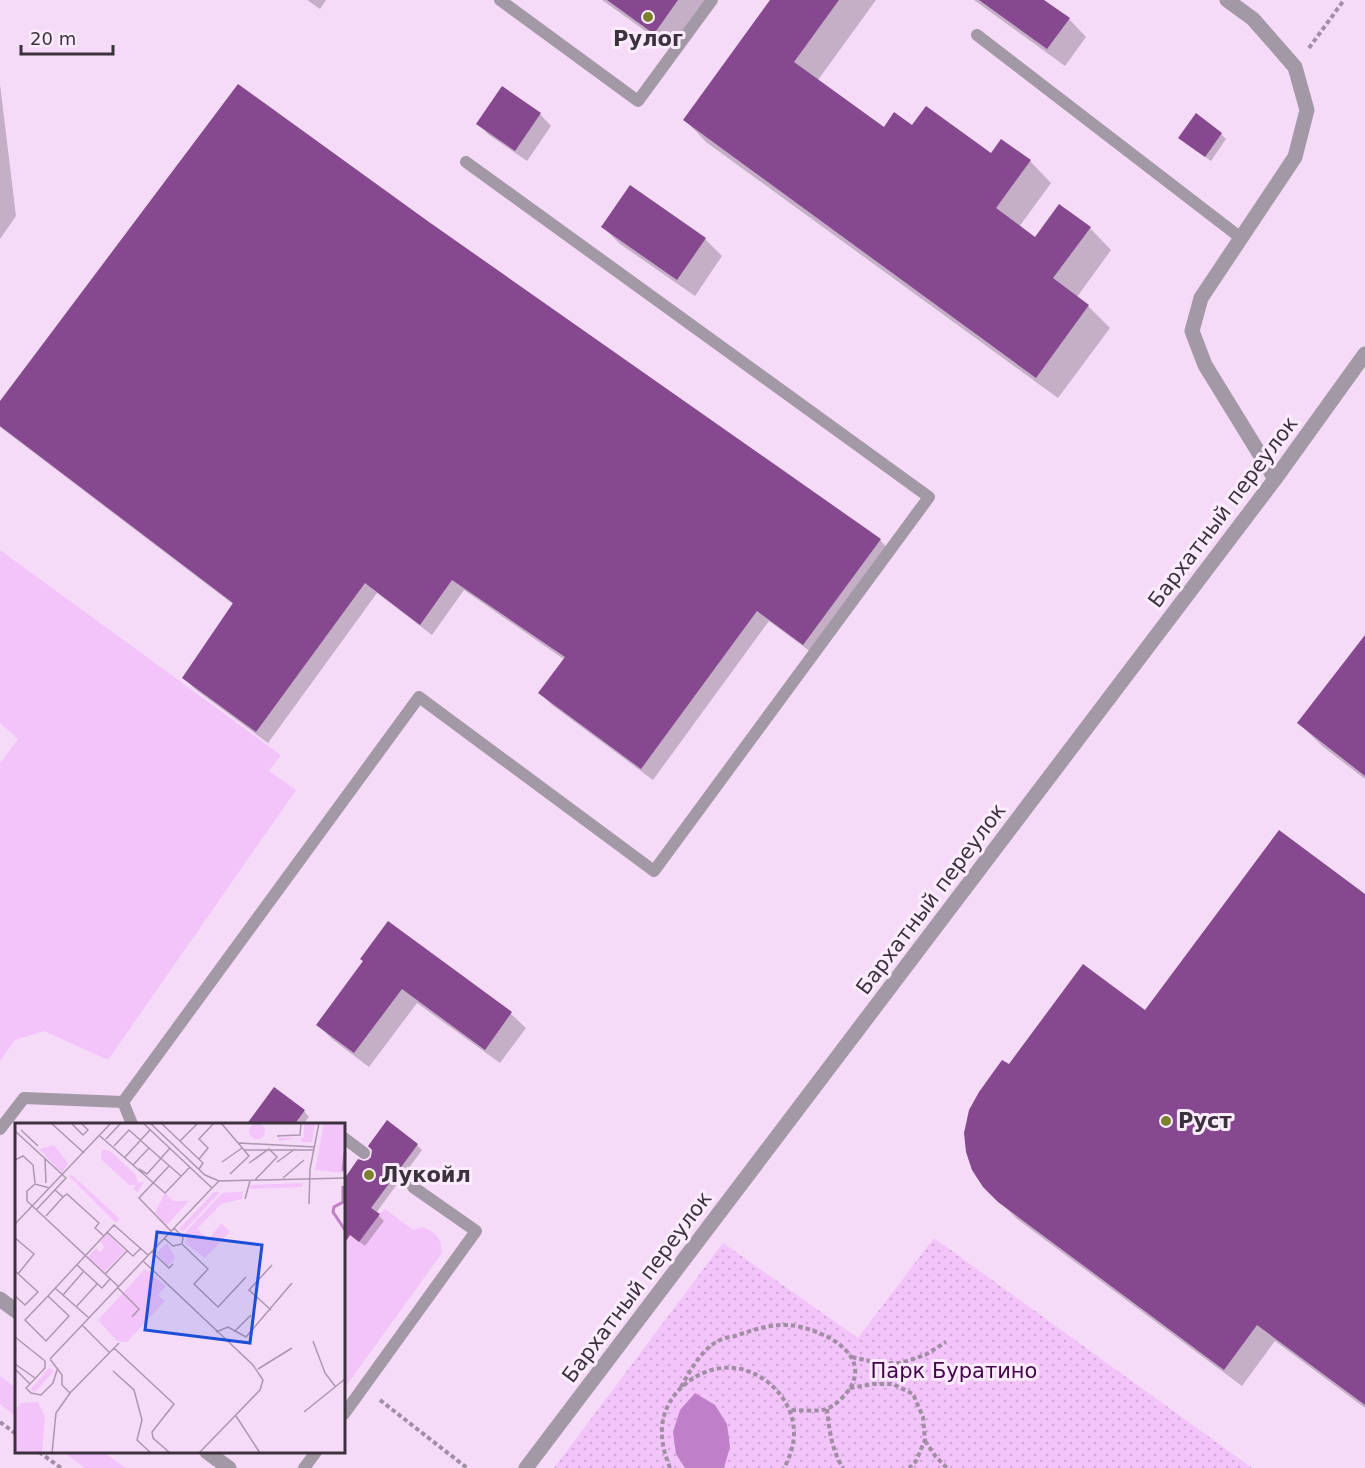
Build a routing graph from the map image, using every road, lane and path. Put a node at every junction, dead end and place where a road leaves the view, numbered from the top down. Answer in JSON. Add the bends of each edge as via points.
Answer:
{"nodes":[{"id":1,"x":500,"y":0,"type":"edge"},
{"id":2,"x":712,"y":0,"type":"edge"},
{"id":3,"x":1227,"y":0,"type":"edge"},
{"id":4,"x":1344,"y":0,"type":"edge"},
{"id":5,"x":977,"y":35,"type":"dead end"},
{"id":6,"x":1295,"y":67,"type":"junction"},
{"id":7,"x":466,"y":162,"type":"dead end"},
{"id":8,"x":1241,"y":238,"type":"junction"},
{"id":9,"x":1365,"y":354,"type":"edge"},
{"id":10,"x":1275,"y":479,"type":"junction"},
{"id":11,"x":123,"y":1102,"type":"junction"},
{"id":12,"x":131,"y":1123,"type":"edge"},
{"id":13,"x":0,"y":1130,"type":"edge"},
{"id":14,"x":345,"y":1139,"type":"edge"},
{"id":15,"x":364,"y":1152,"type":"dead end"},
{"id":16,"x":413,"y":1187,"type":"dead end"},
{"id":17,"x":0,"y":1299,"type":"edge"},
{"id":18,"x":15,"y":1310,"type":"edge"},
{"id":19,"x":946,"y":1342,"type":"dead end"},
{"id":20,"x":852,"y":1357,"type":"junction"},
{"id":21,"x":363,"y":1387,"type":"junction"},
{"id":22,"x":681,"y":1387,"type":"junction"},
{"id":23,"x":850,"y":1388,"type":"junction"},
{"id":24,"x":827,"y":1409,"type":"junction"},
{"id":25,"x":789,"y":1410,"type":"junction"},
{"id":26,"x":345,"y":1413,"type":"edge"},
{"id":27,"x":0,"y":1422,"type":"edge"},
{"id":28,"x":15,"y":1433,"type":"edge"},
{"id":29,"x":925,"y":1440,"type":"junction"},
{"id":30,"x":40,"y":1453,"type":"edge"},
{"id":31,"x":208,"y":1453,"type":"edge"},
{"id":32,"x":315,"y":1453,"type":"edge"},
{"id":33,"x":838,"y":1460,"type":"junction"},
{"id":34,"x":61,"y":1468,"type":"edge"},
{"id":35,"x":230,"y":1468,"type":"edge"},
{"id":36,"x":304,"y":1468,"type":"edge"},
{"id":37,"x":467,"y":1468,"type":"edge"},
{"id":38,"x":526,"y":1468,"type":"edge"},
{"id":39,"x":670,"y":1468,"type":"edge"},
{"id":40,"x":784,"y":1468,"type":"edge"},
{"id":41,"x":836,"y":1468,"type":"edge"},
{"id":42,"x":843,"y":1468,"type":"edge"},
{"id":43,"x":909,"y":1468,"type":"edge"},
{"id":44,"x":947,"y":1468,"type":"edge"}],
"edges":[{"from":1,"to":2,"type":"lane","via":[[638,101]]},
{"from":3,"to":6,"type":"street","via":[[1253,19]]},
{"from":4,"to":6,"type":"path"},
{"from":5,"to":8,"type":"lane"},
{"from":6,"to":8,"type":"street","via":[[1306,110],[1295,157]]},
{"from":7,"to":11,"type":"lane","via":[[929,497],[654,871],[419,697]]},
{"from":8,"to":10,"type":"street","via":[[1201,298],[1192,331],[1206,365]]},
{"from":9,"to":10,"type":"street","name":"Бархатный переулок"},
{"from":10,"to":38,"type":"street","name":"Бархатный переулок"},
{"from":11,"to":12,"type":"lane"},
{"from":11,"to":13,"type":"lane","via":[[24,1098]]},
{"from":14,"to":15,"type":"lane"},
{"from":16,"to":21,"type":"lane","via":[[476,1231]]},
{"from":17,"to":18,"type":"street"},
{"from":19,"to":20,"type":"path","via":[[901,1363]]},
{"from":20,"to":22,"type":"path","via":[[834,1340],[813,1331],[790,1325],[766,1326],[717,1341],[699,1358]]},
{"from":20,"to":23,"type":"path","via":[[856,1378]]},
{"from":21,"to":26,"type":"lane"},
{"from":21,"to":37,"type":"path"},
{"from":22,"to":25,"type":"path","via":[[698,1375],[720,1368],[741,1369],[762,1377]]},
{"from":22,"to":39,"type":"path","via":[[668,1405],[662,1426],[663,1448]]},
{"from":23,"to":24,"type":"path"},
{"from":23,"to":29,"type":"path","via":[[893,1384],[913,1394],[923,1417]]},
{"from":24,"to":25,"type":"path"},
{"from":24,"to":33,"type":"path"},
{"from":25,"to":40,"type":"path","via":[[794,1432]]},
{"from":27,"to":28,"type":"path"},
{"from":29,"to":43,"type":"path"},
{"from":29,"to":44,"type":"path"},
{"from":30,"to":34,"type":"path"},
{"from":31,"to":35,"type":"street"},
{"from":32,"to":36,"type":"lane"},
{"from":33,"to":41,"type":"path"},
{"from":33,"to":42,"type":"path"}]}
